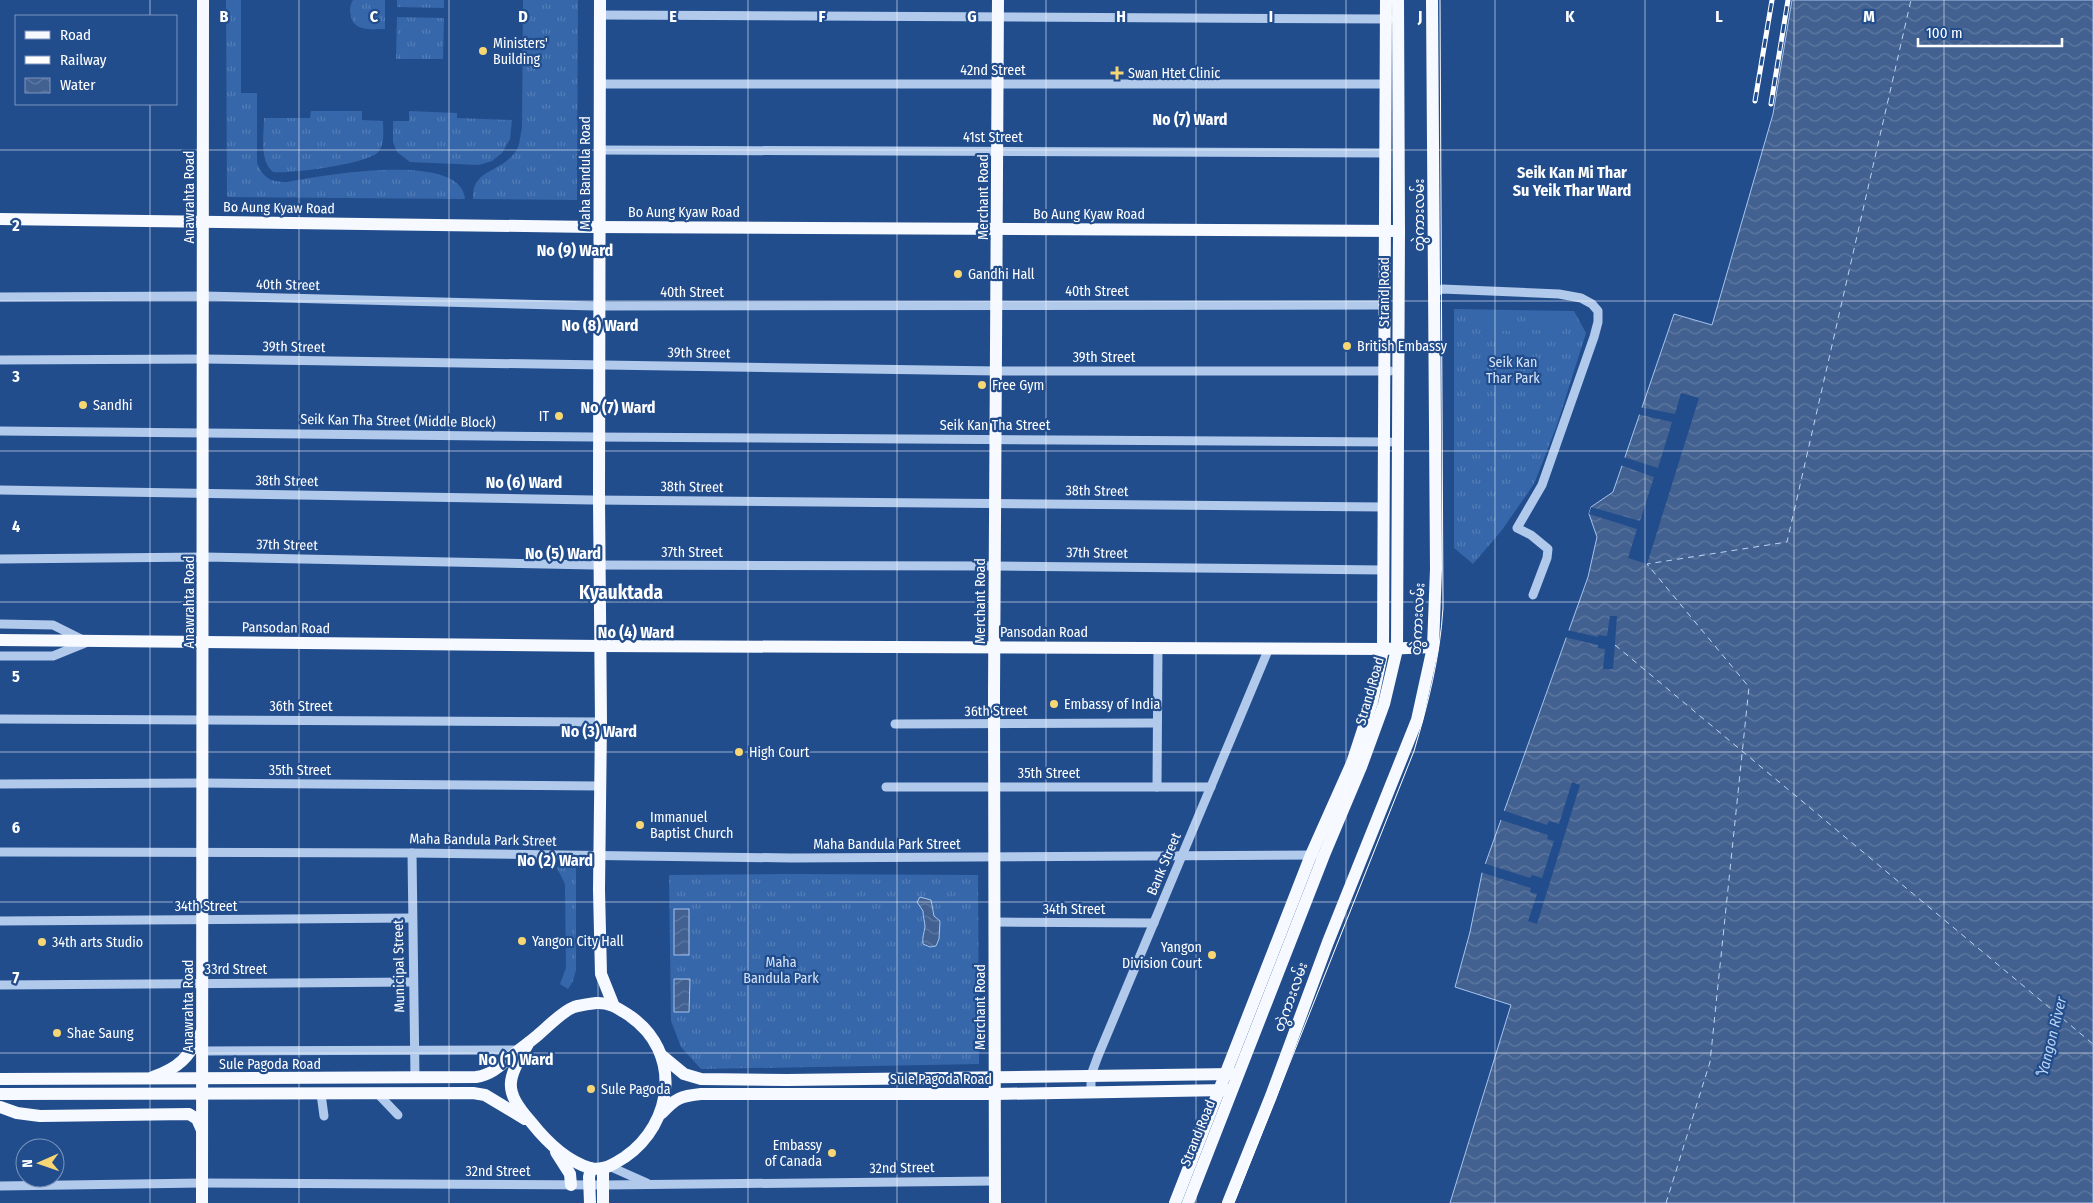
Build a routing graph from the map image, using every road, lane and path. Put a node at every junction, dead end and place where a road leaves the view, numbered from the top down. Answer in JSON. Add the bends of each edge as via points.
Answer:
{"nodes":[{"id":1,"x":203,"y":0,"type":"edge"},
{"id":2,"x":600,"y":0,"type":"edge"},
{"id":3,"x":998,"y":0,"type":"edge"},
{"id":4,"x":1386,"y":0,"type":"edge"},
{"id":5,"x":1398,"y":0,"type":"edge"},
{"id":6,"x":1432,"y":0,"type":"edge"},
{"id":7,"x":600,"y":15,"type":"junction"},
{"id":8,"x":998,"y":18,"type":"junction"},
{"id":9,"x":1392,"y":19,"type":"junction"},
{"id":10,"x":998,"y":83,"type":"junction"},
{"id":11,"x":600,"y":84,"type":"junction"},
{"id":12,"x":1386,"y":84,"type":"junction"},
{"id":13,"x":600,"y":150,"type":"junction"},
{"id":14,"x":998,"y":151,"type":"junction"},
{"id":15,"x":1386,"y":153,"type":"junction"},
{"id":16,"x":1385,"y":209,"type":"junction"},
{"id":17,"x":0,"y":219,"type":"edge"},
{"id":18,"x":204,"y":223,"type":"junction"},
{"id":19,"x":601,"y":227,"type":"junction"},
{"id":20,"x":998,"y":228,"type":"junction"},
{"id":21,"x":1367,"y":230,"type":"junction"},
{"id":22,"x":1385,"y":231,"type":"junction"},
{"id":23,"x":1399,"y":231,"type":"junction"},
{"id":24,"x":1385,"y":252,"type":"junction"},
{"id":25,"x":1434,"y":293,"type":"junction"},
{"id":26,"x":204,"y":296,"type":"junction"},
{"id":27,"x":0,"y":297,"type":"edge"},
{"id":28,"x":997,"y":305,"type":"junction"},
{"id":29,"x":1385,"y":305,"type":"junction"},
{"id":30,"x":597,"y":306,"type":"junction"},
{"id":31,"x":204,"y":359,"type":"junction"},
{"id":32,"x":0,"y":360,"type":"edge"},
{"id":33,"x":596,"y":365,"type":"junction"},
{"id":34,"x":997,"y":371,"type":"junction"},
{"id":35,"x":1384,"y":371,"type":"junction"},
{"id":36,"x":1398,"y":372,"type":"junction"},
{"id":37,"x":0,"y":431,"type":"edge"},
{"id":38,"x":204,"y":432,"type":"junction"},
{"id":39,"x":596,"y":437,"type":"junction"},
{"id":40,"x":996,"y":439,"type":"junction"},
{"id":41,"x":1384,"y":442,"type":"junction"},
{"id":42,"x":1398,"y":442,"type":"junction"},
{"id":43,"x":0,"y":490,"type":"edge"},
{"id":44,"x":204,"y":493,"type":"junction"},
{"id":45,"x":596,"y":500,"type":"junction"},
{"id":46,"x":996,"y":504,"type":"junction"},
{"id":47,"x":1384,"y":507,"type":"junction"},
{"id":48,"x":204,"y":557,"type":"junction"},
{"id":49,"x":0,"y":559,"type":"edge"},
{"id":50,"x":596,"y":565,"type":"junction"},
{"id":51,"x":996,"y":566,"type":"junction"},
{"id":52,"x":1383,"y":570,"type":"junction"},
{"id":53,"x":1534,"y":595,"type":"dead end"},
{"id":54,"x":0,"y":624,"type":"edge"},
{"id":55,"x":0,"y":640,"type":"edge"},
{"id":56,"x":87,"y":642,"type":"junction"},
{"id":57,"x":204,"y":642,"type":"junction"},
{"id":58,"x":601,"y":646,"type":"junction"},
{"id":59,"x":995,"y":647,"type":"junction"},
{"id":60,"x":1433,"y":647,"type":"junction"},
{"id":61,"x":1158,"y":648,"type":"junction"},
{"id":62,"x":1269,"y":648,"type":"junction"},
{"id":63,"x":1383,"y":649,"type":"junction"},
{"id":64,"x":1397,"y":649,"type":"junction"},
{"id":65,"x":0,"y":656,"type":"edge"},
{"id":66,"x":0,"y":719,"type":"edge"},
{"id":67,"x":203,"y":719,"type":"junction"},
{"id":68,"x":598,"y":722,"type":"junction"},
{"id":69,"x":1157,"y":723,"type":"junction"},
{"id":70,"x":895,"y":724,"type":"dead end"},
{"id":71,"x":994,"y":724,"type":"junction"},
{"id":72,"x":1356,"y":765,"type":"junction"},
{"id":73,"x":203,"y":783,"type":"junction"},
{"id":74,"x":0,"y":784,"type":"edge"},
{"id":75,"x":597,"y":786,"type":"junction"},
{"id":76,"x":886,"y":787,"type":"dead end"},
{"id":77,"x":994,"y":787,"type":"junction"},
{"id":78,"x":1157,"y":787,"type":"junction"},
{"id":79,"x":1211,"y":787,"type":"junction"},
{"id":80,"x":0,"y":852,"type":"edge"},
{"id":81,"x":203,"y":852,"type":"junction"},
{"id":82,"x":412,"y":853,"type":"junction"},
{"id":83,"x":1183,"y":855,"type":"junction"},
{"id":84,"x":1311,"y":855,"type":"junction"},
{"id":85,"x":1324,"y":855,"type":"junction"},
{"id":86,"x":600,"y":856,"type":"junction"},
{"id":87,"x":995,"y":858,"type":"junction"},
{"id":88,"x":411,"y":918,"type":"junction"},
{"id":89,"x":203,"y":919,"type":"junction"},
{"id":90,"x":0,"y":921,"type":"edge"},
{"id":91,"x":995,"y":922,"type":"junction"},
{"id":92,"x":1154,"y":923,"type":"junction"},
{"id":93,"x":413,"y":982,"type":"junction"},
{"id":94,"x":203,"y":983,"type":"junction"},
{"id":95,"x":0,"y":985,"type":"edge"},
{"id":96,"x":613,"y":1004,"type":"junction"},
{"id":97,"x":203,"y":1031,"type":"junction"},
{"id":98,"x":529,"y":1042,"type":"junction"},
{"id":99,"x":413,"y":1050,"type":"junction"},
{"id":100,"x":518,"y":1050,"type":"junction"},
{"id":101,"x":203,"y":1051,"type":"junction"},
{"id":102,"x":661,"y":1055,"type":"junction"},
{"id":103,"x":1232,"y":1074,"type":"junction"},
{"id":104,"x":1091,"y":1075,"type":"junction"},
{"id":105,"x":995,"y":1077,"type":"junction"},
{"id":106,"x":415,"y":1078,"type":"junction"},
{"id":107,"x":0,"y":1079,"type":"edge"},
{"id":108,"x":202,"y":1079,"type":"junction"},
{"id":109,"x":144,"y":1080,"type":"junction"},
{"id":110,"x":1226,"y":1090,"type":"junction"},
{"id":111,"x":1091,"y":1091,"type":"junction"},
{"id":112,"x":0,"y":1094,"type":"edge"},
{"id":113,"x":202,"y":1094,"type":"junction"},
{"id":114,"x":321,"y":1094,"type":"junction"},
{"id":115,"x":378,"y":1094,"type":"junction"},
{"id":116,"x":995,"y":1094,"type":"junction"},
{"id":117,"x":0,"y":1107,"type":"edge"},
{"id":118,"x":398,"y":1115,"type":"dead end"},
{"id":119,"x":324,"y":1116,"type":"dead end"},
{"id":120,"x":659,"y":1117,"type":"junction"},
{"id":121,"x":531,"y":1123,"type":"junction"},
{"id":122,"x":202,"y":1130,"type":"junction"},
{"id":123,"x":545,"y":1138,"type":"junction"},
{"id":124,"x":602,"y":1168,"type":"junction"},
{"id":125,"x":995,"y":1181,"type":"junction"},
{"id":126,"x":202,"y":1183,"type":"junction"},
{"id":127,"x":571,"y":1185,"type":"junction"},
{"id":128,"x":590,"y":1185,"type":"junction"},
{"id":129,"x":603,"y":1185,"type":"junction"},
{"id":130,"x":650,"y":1185,"type":"junction"},
{"id":131,"x":0,"y":1186,"type":"edge"},
{"id":132,"x":202,"y":1203,"type":"edge"},
{"id":133,"x":590,"y":1203,"type":"edge"},
{"id":134,"x":603,"y":1203,"type":"edge"},
{"id":135,"x":995,"y":1203,"type":"edge"},
{"id":136,"x":1175,"y":1203,"type":"edge"},
{"id":137,"x":1188,"y":1203,"type":"edge"},
{"id":138,"x":1228,"y":1203,"type":"edge"}],
"edges":[{"from":1,"to":18,"type":"main road","name":"Anawrahta Road"},
{"from":2,"to":7,"type":"main road","name":"Maha Bandula Road"},
{"from":3,"to":8,"type":"main road","name":"Merchant Road"},
{"from":4,"to":9,"type":"main road","name":"Strand Road"},
{"from":5,"to":9,"type":"main road","name":"Strand Road"},
{"from":6,"to":25,"type":"main road","name":"တွဲကားလမ်း"},
{"from":7,"to":8,"type":"street"},
{"from":7,"to":11,"type":"main road","name":"Maha Bandula Road"},
{"from":8,"to":9,"type":"street"},
{"from":8,"to":10,"type":"main road","name":"Merchant Road"},
{"from":9,"to":12,"type":"main road","name":"Strand Road"},
{"from":9,"to":23,"type":"main road","name":"Strand Road"},
{"from":10,"to":11,"type":"street","name":"42nd Street"},
{"from":10,"to":12,"type":"street","name":"42nd Street"},
{"from":10,"to":14,"type":"main road","name":"Merchant Road"},
{"from":11,"to":13,"type":"main road","name":"Maha Bandula Road"},
{"from":12,"to":15,"type":"main road","name":"Strand Road"},
{"from":13,"to":14,"type":"street","name":"41st Street"},
{"from":13,"to":19,"type":"main road","name":"Maha Bandula Road"},
{"from":14,"to":15,"type":"street","name":"41st Street"},
{"from":14,"to":20,"type":"main road","name":"Merchant Road"},
{"from":15,"to":16,"type":"main road","name":"Strand Road"},
{"from":16,"to":21,"type":"main road","via":[[1379,224]]},
{"from":16,"to":22,"type":"main road","name":"Strand Road"},
{"from":17,"to":18,"type":"main road","name":"Bo Aung Kyaw Road"},
{"from":18,"to":19,"type":"main road","name":"Bo Aung Kyaw Road"},
{"from":18,"to":26,"type":"main road","name":"Anawrahta Road"},
{"from":19,"to":20,"type":"main road","name":"Bo Aung Kyaw Road"},
{"from":19,"to":30,"type":"main road","name":"Maha Bandula Road"},
{"from":20,"to":21,"type":"main road","name":"Bo Aung Kyaw Road"},
{"from":20,"to":28,"type":"main road","name":"Merchant Road"},
{"from":21,"to":22,"type":"main road","name":"Bo Aung Kyaw Road"},
{"from":21,"to":24,"type":"main road","via":[[1379,236]]},
{"from":22,"to":23,"type":"main road"},
{"from":22,"to":24,"type":"main road","name":"Strand Road"},
{"from":23,"to":36,"type":"main road","name":"Strand Road"},
{"from":24,"to":29,"type":"main road","name":"Strand Road"},
{"from":25,"to":53,"type":"street","via":[[1442,289],[1558,294],[1581,298],[1598,311],[1594,338],[1542,485],[1517,528],[1548,549]]},
{"from":25,"to":60,"type":"main road","name":"တွဲကားလမ်း","via":[[1436,569]]},
{"from":26,"to":27,"type":"street","name":"40th Street"},
{"from":26,"to":30,"type":"street","name":"40th Street"},
{"from":26,"to":31,"type":"main road","name":"Anawrahta Road"},
{"from":28,"to":29,"type":"street","name":"40th Street"},
{"from":28,"to":30,"type":"street","name":"40th Street"},
{"from":28,"to":34,"type":"main road","name":"Merchant Road"},
{"from":29,"to":35,"type":"main road","name":"Strand Road"},
{"from":30,"to":33,"type":"main road","name":"Maha Bandula Road"},
{"from":31,"to":32,"type":"street","name":"39th Street"},
{"from":31,"to":33,"type":"street","name":"39th Street"},
{"from":31,"to":38,"type":"main road","name":"Anawrahta Road"},
{"from":33,"to":34,"type":"street","name":"39th Street"},
{"from":33,"to":39,"type":"main road","name":"Maha Bandula Road"},
{"from":34,"to":35,"type":"street","name":"39th Street"},
{"from":34,"to":40,"type":"main road","name":"Merchant Road"},
{"from":35,"to":36,"type":"street","name":"39th Street"},
{"from":35,"to":41,"type":"main road","name":"Strand Road"},
{"from":36,"to":42,"type":"main road","name":"Strand Road"},
{"from":37,"to":38,"type":"street"},
{"from":38,"to":39,"type":"street","name":"Seik Kan Tha Street (Middle Block)"},
{"from":38,"to":44,"type":"main road","name":"Anawrahta Road"},
{"from":39,"to":40,"type":"street","name":"Seik Kan Tha Street"},
{"from":39,"to":45,"type":"main road","name":"Maha Bandula Road"},
{"from":40,"to":41,"type":"street","name":"Seik Kan Tha Street"},
{"from":40,"to":46,"type":"main road","name":"Merchant Road"},
{"from":41,"to":42,"type":"street","name":"Seik Kan Tha Street"},
{"from":41,"to":47,"type":"main road","name":"Strand Road"},
{"from":42,"to":64,"type":"main road","name":"Strand Road"},
{"from":43,"to":44,"type":"street","name":"38th Street"},
{"from":44,"to":45,"type":"street","name":"38th Street"},
{"from":44,"to":48,"type":"main road","name":"Anawrahta Road"},
{"from":45,"to":46,"type":"street","name":"38th Street"},
{"from":45,"to":50,"type":"main road","name":"Maha Bandula Road"},
{"from":46,"to":47,"type":"street","name":"38th Street"},
{"from":46,"to":51,"type":"main road","name":"Merchant Road"},
{"from":47,"to":52,"type":"main road","name":"Strand Road"},
{"from":48,"to":49,"type":"street","name":"37th Street"},
{"from":48,"to":50,"type":"street","name":"37th Street"},
{"from":48,"to":57,"type":"main road","name":"Anawrahta Road"},
{"from":50,"to":51,"type":"street","name":"37th Street"},
{"from":50,"to":58,"type":"main road","name":"Maha Bandula Road"},
{"from":51,"to":52,"type":"street","name":"37th Street"},
{"from":51,"to":59,"type":"main road","name":"Merchant Road"},
{"from":52,"to":63,"type":"main road","name":"Strand Road"},
{"from":54,"to":56,"type":"street","via":[[53,625]]},
{"from":55,"to":56,"type":"main road"},
{"from":56,"to":57,"type":"main road"},
{"from":56,"to":65,"type":"street","via":[[53,656]]},
{"from":57,"to":58,"type":"main road","name":"Pansodan Road"},
{"from":57,"to":67,"type":"main road","name":"Anawrahta Road"},
{"from":58,"to":59,"type":"main road","name":"Pansodan Road"},
{"from":58,"to":68,"type":"main road","name":"Maha Bandula Road"},
{"from":59,"to":61,"type":"main road","name":"Pansodan Road"},
{"from":59,"to":71,"type":"main road","name":"Merchant Road"},
{"from":60,"to":64,"type":"main road","name":"Pansodan Road"},
{"from":60,"to":138,"type":"main road","name":"တွဲကားလမ်း","via":[[1417,720]]},
{"from":61,"to":62,"type":"main road","name":"Pansodan Road"},
{"from":61,"to":69,"type":"street"},
{"from":62,"to":63,"type":"main road","name":"Pansodan Road"},
{"from":62,"to":79,"type":"street","name":"Bank Street"},
{"from":63,"to":64,"type":"main road","name":"Pansodan Road"},
{"from":63,"to":72,"type":"main road","name":"Strand Road"},
{"from":64,"to":72,"type":"main road","name":"Strand Road","via":[[1384,704]]},
{"from":66,"to":67,"type":"street","name":"36th Street"},
{"from":67,"to":68,"type":"street","name":"36th Street"},
{"from":67,"to":73,"type":"main road","name":"Anawrahta Road"},
{"from":68,"to":75,"type":"main road","name":"Maha Bandula Road"},
{"from":69,"to":71,"type":"street","name":"36th Street"},
{"from":69,"to":78,"type":"street"},
{"from":70,"to":71,"type":"street","name":"36th Street"},
{"from":71,"to":77,"type":"main road","name":"Merchant Road"},
{"from":72,"to":84,"type":"main road","name":"Strand Road"},
{"from":72,"to":85,"type":"main road","name":"Strand Road"},
{"from":73,"to":74,"type":"street","name":"35th Street"},
{"from":73,"to":75,"type":"street","name":"35th Street"},
{"from":73,"to":81,"type":"main road","name":"Anawrahta Road"},
{"from":75,"to":86,"type":"main road","name":"Maha Bandula Road"},
{"from":76,"to":77,"type":"street","name":"35th Street"},
{"from":77,"to":78,"type":"street","name":"35th Street"},
{"from":77,"to":87,"type":"main road","name":"Merchant Road"},
{"from":78,"to":79,"type":"street","name":"35th Street"},
{"from":79,"to":83,"type":"street","name":"Bank Street"},
{"from":80,"to":81,"type":"street","name":"Maha Bandula Park Street"},
{"from":81,"to":82,"type":"street","name":"Maha Bandula Park Street"},
{"from":81,"to":89,"type":"main road","name":"Anawrahta Road"},
{"from":82,"to":86,"type":"street","name":"Maha Bandula Park Street"},
{"from":82,"to":88,"type":"street","name":"Municipal Street"},
{"from":83,"to":84,"type":"street","name":"Maha Bandula Park Street"},
{"from":83,"to":87,"type":"street","name":"Maha Bandula Park Street"},
{"from":83,"to":92,"type":"street","name":"Bank Street"},
{"from":84,"to":85,"type":"street","name":"Maha Bandula Park Street"},
{"from":84,"to":103,"type":"main road","name":"Strand Road"},
{"from":85,"to":103,"type":"main road","name":"Strand Road"},
{"from":86,"to":87,"type":"street","name":"Maha Bandula Park Street"},
{"from":86,"to":96,"type":"main road","name":"Maha Bandula Road","via":[[601,974]]},
{"from":87,"to":91,"type":"main road","name":"Merchant Road"},
{"from":88,"to":89,"type":"street","name":"34th Street"},
{"from":88,"to":93,"type":"street","name":"Municipal Street"},
{"from":89,"to":90,"type":"street","name":"34th Street"},
{"from":89,"to":94,"type":"main road","name":"Anawrahta Road"},
{"from":91,"to":92,"type":"street","name":"34th Street"},
{"from":91,"to":105,"type":"main road","name":"Merchant Road"},
{"from":92,"to":104,"type":"street","name":"Bank Street"},
{"from":93,"to":94,"type":"street","name":"33rd Street"},
{"from":93,"to":99,"type":"street","name":"Municipal Street"},
{"from":94,"to":95,"type":"street","name":"33rd Street"},
{"from":94,"to":97,"type":"main road","name":"Anawrahta Road"},
{"from":96,"to":98,"type":"main road","via":[[597,1003],[573,1008]]},
{"from":96,"to":102,"type":"main road","via":[[654,1038]]},
{"from":97,"to":101,"type":"main road","name":"Anawrahta Road"},
{"from":97,"to":109,"type":"main road","via":[[181,1063]]},
{"from":98,"to":100,"type":"main road","name":"Sule Pagoda Road"},
{"from":98,"to":121,"type":"main road","via":[[512,1071],[510,1086],[515,1103]]},
{"from":99,"to":100,"type":"street"},
{"from":99,"to":101,"type":"street"},
{"from":99,"to":106,"type":"street","name":"Municipal Street"},
{"from":100,"to":106,"type":"main road","name":"Sule Pagoda Road","via":[[485,1076]]},
{"from":101,"to":108,"type":"main road","name":"Anawrahta Road"},
{"from":102,"to":105,"type":"main road","name":"Sule Pagoda Road","via":[[684,1074],[701,1079]]},
{"from":102,"to":120,"type":"main road","via":[[666,1092]]},
{"from":103,"to":104,"type":"main road","name":"Sule Pagoda Road"},
{"from":103,"to":110,"type":"main road","name":"Strand Road"},
{"from":104,"to":105,"type":"main road","name":"Sule Pagoda Road"},
{"from":104,"to":111,"type":"street","name":"Bank Street"},
{"from":105,"to":116,"type":"main road","name":"Merchant Road"},
{"from":106,"to":108,"type":"main road","name":"Sule Pagoda Road"},
{"from":107,"to":109,"type":"main road","name":"Sule Pagoda Road"},
{"from":108,"to":109,"type":"main road","name":"Sule Pagoda Road"},
{"from":108,"to":113,"type":"main road","name":"Anawrahta Road"},
{"from":110,"to":111,"type":"main road","name":"Sule Pagoda Road"},
{"from":110,"to":136,"type":"main road","name":"Strand Road"},
{"from":110,"to":137,"type":"main road","name":"Strand Road"},
{"from":111,"to":116,"type":"main road","name":"Sule Pagoda Road"},
{"from":112,"to":113,"type":"main road"},
{"from":113,"to":114,"type":"main road"},
{"from":113,"to":122,"type":"main road","name":"Anawrahta Road"},
{"from":114,"to":115,"type":"main road"},
{"from":114,"to":119,"type":"street"},
{"from":115,"to":118,"type":"street"},
{"from":115,"to":121,"type":"main road","via":[[485,1096]]},
{"from":116,"to":120,"type":"main road","name":"Sule Pagoda Road","via":[[701,1094],[673,1101]]},
{"from":116,"to":125,"type":"main road","name":"Merchant Road"},
{"from":117,"to":122,"type":"main road","via":[[17,1114],[40,1116],[189,1114],[197,1119]]},
{"from":120,"to":124,"type":"main road","via":[[636,1148]]},
{"from":121,"to":123,"type":"main road"},
{"from":122,"to":126,"type":"main road","name":"Anawrahta Road"},
{"from":123,"to":124,"type":"main road","via":[[565,1156]]},
{"from":123,"to":127,"type":"main road","via":[[570,1174]]},
{"from":124,"to":128,"type":"main road"},
{"from":124,"to":129,"type":"main road"},
{"from":124,"to":130,"type":"street"},
{"from":125,"to":130,"type":"street","name":"32nd Street"},
{"from":125,"to":135,"type":"main road","name":"Merchant Road"},
{"from":126,"to":127,"type":"street","name":"32nd Street"},
{"from":126,"to":131,"type":"street","name":"32nd Street"},
{"from":126,"to":132,"type":"main road","name":"Anawrahta Road"},
{"from":127,"to":128,"type":"street","name":"32nd Street"},
{"from":128,"to":129,"type":"street","name":"32nd Street"},
{"from":128,"to":133,"type":"main road"},
{"from":129,"to":130,"type":"street","name":"32nd Street"},
{"from":129,"to":134,"type":"main road"}]}
